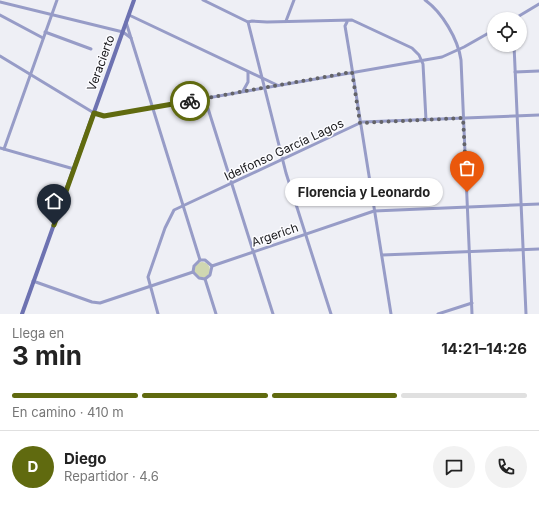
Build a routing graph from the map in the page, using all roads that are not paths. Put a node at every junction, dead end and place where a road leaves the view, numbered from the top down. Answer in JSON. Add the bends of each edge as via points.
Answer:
{"nodes":[{"id":1,"x":57,"y":0,"type":"edge"},
{"id":2,"x":134,"y":0,"type":"edge"},
{"id":3,"x":203,"y":0,"type":"edge"},
{"id":4,"x":294,"y":0,"type":"edge"},
{"id":5,"x":425,"y":0,"type":"edge"},
{"id":6,"x":0,"y":2,"type":"edge"},
{"id":7,"x":539,"y":4,"type":"edge"},
{"id":8,"x":526,"y":12,"type":"edge"},
{"id":9,"x":0,"y":15,"type":"edge"},
{"id":10,"x":51,"y":15,"type":"junction"},
{"id":11,"x":129,"y":15,"type":"junction"},
{"id":12,"x":286,"y":21,"type":"junction"},
{"id":13,"x":126,"y":22,"type":"junction"},
{"id":14,"x":248,"y":22,"type":"junction"},
{"id":15,"x":347,"y":22,"type":"junction"},
{"id":16,"x":45,"y":32,"type":"junction"},
{"id":17,"x":123,"y":32,"type":"junction"},
{"id":18,"x":487,"y":34,"type":"edge"},
{"id":19,"x":43,"y":38,"type":"junction"},
{"id":20,"x":131,"y":38,"type":"junction"},
{"id":21,"x":91,"y":49,"type":"dead end"},
{"id":22,"x":459,"y":50,"type":"junction"},
{"id":23,"x":514,"y":52,"type":"edge"},
{"id":24,"x":0,"y":56,"type":"edge"},
{"id":25,"x":422,"y":60,"type":"junction"},
{"id":26,"x":539,"y":71,"type":"edge"},
{"id":27,"x":248,"y":72,"type":"junction"},
{"id":28,"x":352,"y":72,"type":"junction"},
{"id":29,"x":515,"y":72,"type":"junction"},
{"id":30,"x":30,"y":75,"type":"junction"},
{"id":31,"x":262,"y":78,"type":"junction"},
{"id":32,"x":278,"y":86,"type":"junction"},
{"id":33,"x":264,"y":88,"type":"junction"},
{"id":34,"x":243,"y":92,"type":"junction"},
{"id":35,"x":205,"y":99,"type":"junction"},
{"id":36,"x":152,"y":108,"type":"junction"},
{"id":37,"x":94,"y":113,"type":"junction"},
{"id":38,"x":539,"y":115,"type":"edge"},
{"id":39,"x":518,"y":116,"type":"junction"},
{"id":40,"x":463,"y":118,"type":"junction"},
{"id":41,"x":426,"y":120,"type":"junction"},
{"id":42,"x":360,"y":123,"type":"junction"},
{"id":43,"x":2,"y":148,"type":"edge"},
{"id":44,"x":282,"y":160,"type":"junction"},
{"id":45,"x":74,"y":169,"type":"junction"},
{"id":46,"x":231,"y":184,"type":"junction"},
{"id":47,"x":521,"y":204,"type":"junction"},
{"id":48,"x":539,"y":204,"type":"edge"},
{"id":49,"x":468,"y":206,"type":"junction"},
{"id":50,"x":182,"y":207,"type":"junction"},
{"id":51,"x":374,"y":210,"type":"junction"},
{"id":52,"x":305,"y":235,"type":"junction"},
{"id":53,"x":539,"y":249,"type":"edge"},
{"id":54,"x":524,"y":250,"type":"junction"},
{"id":55,"x":470,"y":251,"type":"junction"},
{"id":56,"x":254,"y":252,"type":"junction"},
{"id":57,"x":382,"y":255,"type":"junction"},
{"id":58,"x":200,"y":260,"type":"junction"},
{"id":59,"x":212,"y":266,"type":"junction"},
{"id":60,"x":193,"y":272,"type":"junction"},
{"id":61,"x":205,"y":279,"type":"junction"},
{"id":62,"x":33,"y":281,"type":"junction"},
{"id":63,"x":150,"y":287,"type":"junction"},
{"id":64,"x":472,"y":303,"type":"junction"},
{"id":65,"x":22,"y":314,"type":"edge"},
{"id":66,"x":158,"y":314,"type":"edge"},
{"id":67,"x":216,"y":314,"type":"edge"},
{"id":68,"x":273,"y":314,"type":"edge"},
{"id":69,"x":331,"y":314,"type":"edge"},
{"id":70,"x":391,"y":314,"type":"edge"},
{"id":71,"x":438,"y":314,"type":"edge"},
{"id":72,"x":472,"y":314,"type":"edge"},
{"id":73,"x":526,"y":314,"type":"edge"}],
"edges":[{"from":1,"to":10,"type":"street"},
{"from":2,"to":11,"type":"street","name":"Veracierto"},
{"from":3,"to":14,"type":"street"},
{"from":4,"to":12,"type":"street"},
{"from":5,"to":22,"type":"street","via":[[438,12]]},
{"from":6,"to":10,"type":"street"},
{"from":7,"to":8,"type":"street"},
{"from":9,"to":19,"type":"street"},
{"from":10,"to":16,"type":"street"},
{"from":10,"to":17,"type":"street"},
{"from":11,"to":13,"type":"street","name":"Veracierto"},
{"from":11,"to":27,"type":"street"},
{"from":12,"to":14,"type":"street"},
{"from":12,"to":15,"type":"street"},
{"from":13,"to":17,"type":"street","name":"Veracierto"},
{"from":13,"to":20,"type":"street"},
{"from":14,"to":31,"type":"street"},
{"from":15,"to":25,"type":"street","via":[[354,21],[412,48]]},
{"from":15,"to":28,"type":"street","via":[[345,26]]},
{"from":16,"to":19,"type":"street"},
{"from":16,"to":21,"type":"street"},
{"from":17,"to":20,"type":"street"},
{"from":17,"to":37,"type":"street","name":"Veracierto"},
{"from":18,"to":22,"type":"street"},
{"from":19,"to":30,"type":"street"},
{"from":20,"to":36,"type":"street"},
{"from":22,"to":25,"type":"street","via":[[442,57]]},
{"from":22,"to":40,"type":"street"},
{"from":23,"to":29,"type":"street"},
{"from":24,"to":30,"type":"street"},
{"from":25,"to":28,"type":"street"},
{"from":25,"to":41,"type":"street"},
{"from":26,"to":29,"type":"street"},
{"from":27,"to":31,"type":"street"},
{"from":27,"to":34,"type":"street","via":[[248,82]]},
{"from":28,"to":32,"type":"street"},
{"from":28,"to":42,"type":"street"},
{"from":29,"to":39,"type":"street"},
{"from":30,"to":37,"type":"street"},
{"from":30,"to":43,"type":"street"},
{"from":31,"to":32,"type":"street"},
{"from":31,"to":33,"type":"street"},
{"from":32,"to":33,"type":"street"},
{"from":33,"to":34,"type":"street"},
{"from":33,"to":44,"type":"street"},
{"from":34,"to":35,"type":"street"},
{"from":35,"to":36,"type":"street"},
{"from":35,"to":46,"type":"street"},
{"from":36,"to":37,"type":"street","via":[[104,116]]},
{"from":36,"to":50,"type":"street"},
{"from":37,"to":45,"type":"street","name":"Veracierto"},
{"from":38,"to":39,"type":"street","name":"Idelfonso García Lagos"},
{"from":39,"to":40,"type":"street","name":"Idelfonso García Lagos"},
{"from":39,"to":47,"type":"street"},
{"from":40,"to":41,"type":"street","name":"Idelfonso García Lagos"},
{"from":40,"to":49,"type":"street"},
{"from":41,"to":42,"type":"street","name":"Idelfonso García Lagos"},
{"from":42,"to":44,"type":"street","name":"Idelfonso García Lagos"},
{"from":42,"to":51,"type":"street"},
{"from":43,"to":45,"type":"street"},
{"from":44,"to":46,"type":"street","name":"Idelfonso García Lagos"},
{"from":44,"to":52,"type":"street"},
{"from":45,"to":62,"type":"street","name":"Veracierto"},
{"from":46,"to":50,"type":"street","name":"Idelfonso García Lagos"},
{"from":46,"to":56,"type":"street"},
{"from":47,"to":48,"type":"street","name":"Argerich"},
{"from":47,"to":49,"type":"street","name":"Argerich"},
{"from":47,"to":54,"type":"street"},
{"from":49,"to":51,"type":"street","name":"Argerich"},
{"from":49,"to":55,"type":"street"},
{"from":50,"to":58,"type":"street"},
{"from":50,"to":63,"type":"street","name":"Idelfonso García Lagos","via":[[172,213],[165,228],[148,277]]},
{"from":51,"to":52,"type":"street","name":"Argerich"},
{"from":51,"to":57,"type":"street"},
{"from":52,"to":56,"type":"street","name":"Argerich"},
{"from":52,"to":69,"type":"street"},
{"from":53,"to":54,"type":"street"},
{"from":54,"to":55,"type":"street"},
{"from":54,"to":73,"type":"street"},
{"from":55,"to":57,"type":"street"},
{"from":55,"to":64,"type":"street"},
{"from":56,"to":59,"type":"street","name":"Argerich"},
{"from":56,"to":68,"type":"street"},
{"from":57,"to":70,"type":"street"},
{"from":58,"to":59,"type":"street","via":[[206,260]]},
{"from":58,"to":60,"type":"street","via":[[194,266]]},
{"from":59,"to":61,"type":"street","via":[[212,273]]},
{"from":60,"to":61,"type":"street","via":[[199,278]]},
{"from":60,"to":63,"type":"street"},
{"from":61,"to":67,"type":"street"},
{"from":62,"to":63,"type":"street","via":[[95,303]]},
{"from":62,"to":65,"type":"street","name":"Veracierto"},
{"from":63,"to":66,"type":"street"},
{"from":64,"to":71,"type":"street"},
{"from":64,"to":72,"type":"street"}]}
